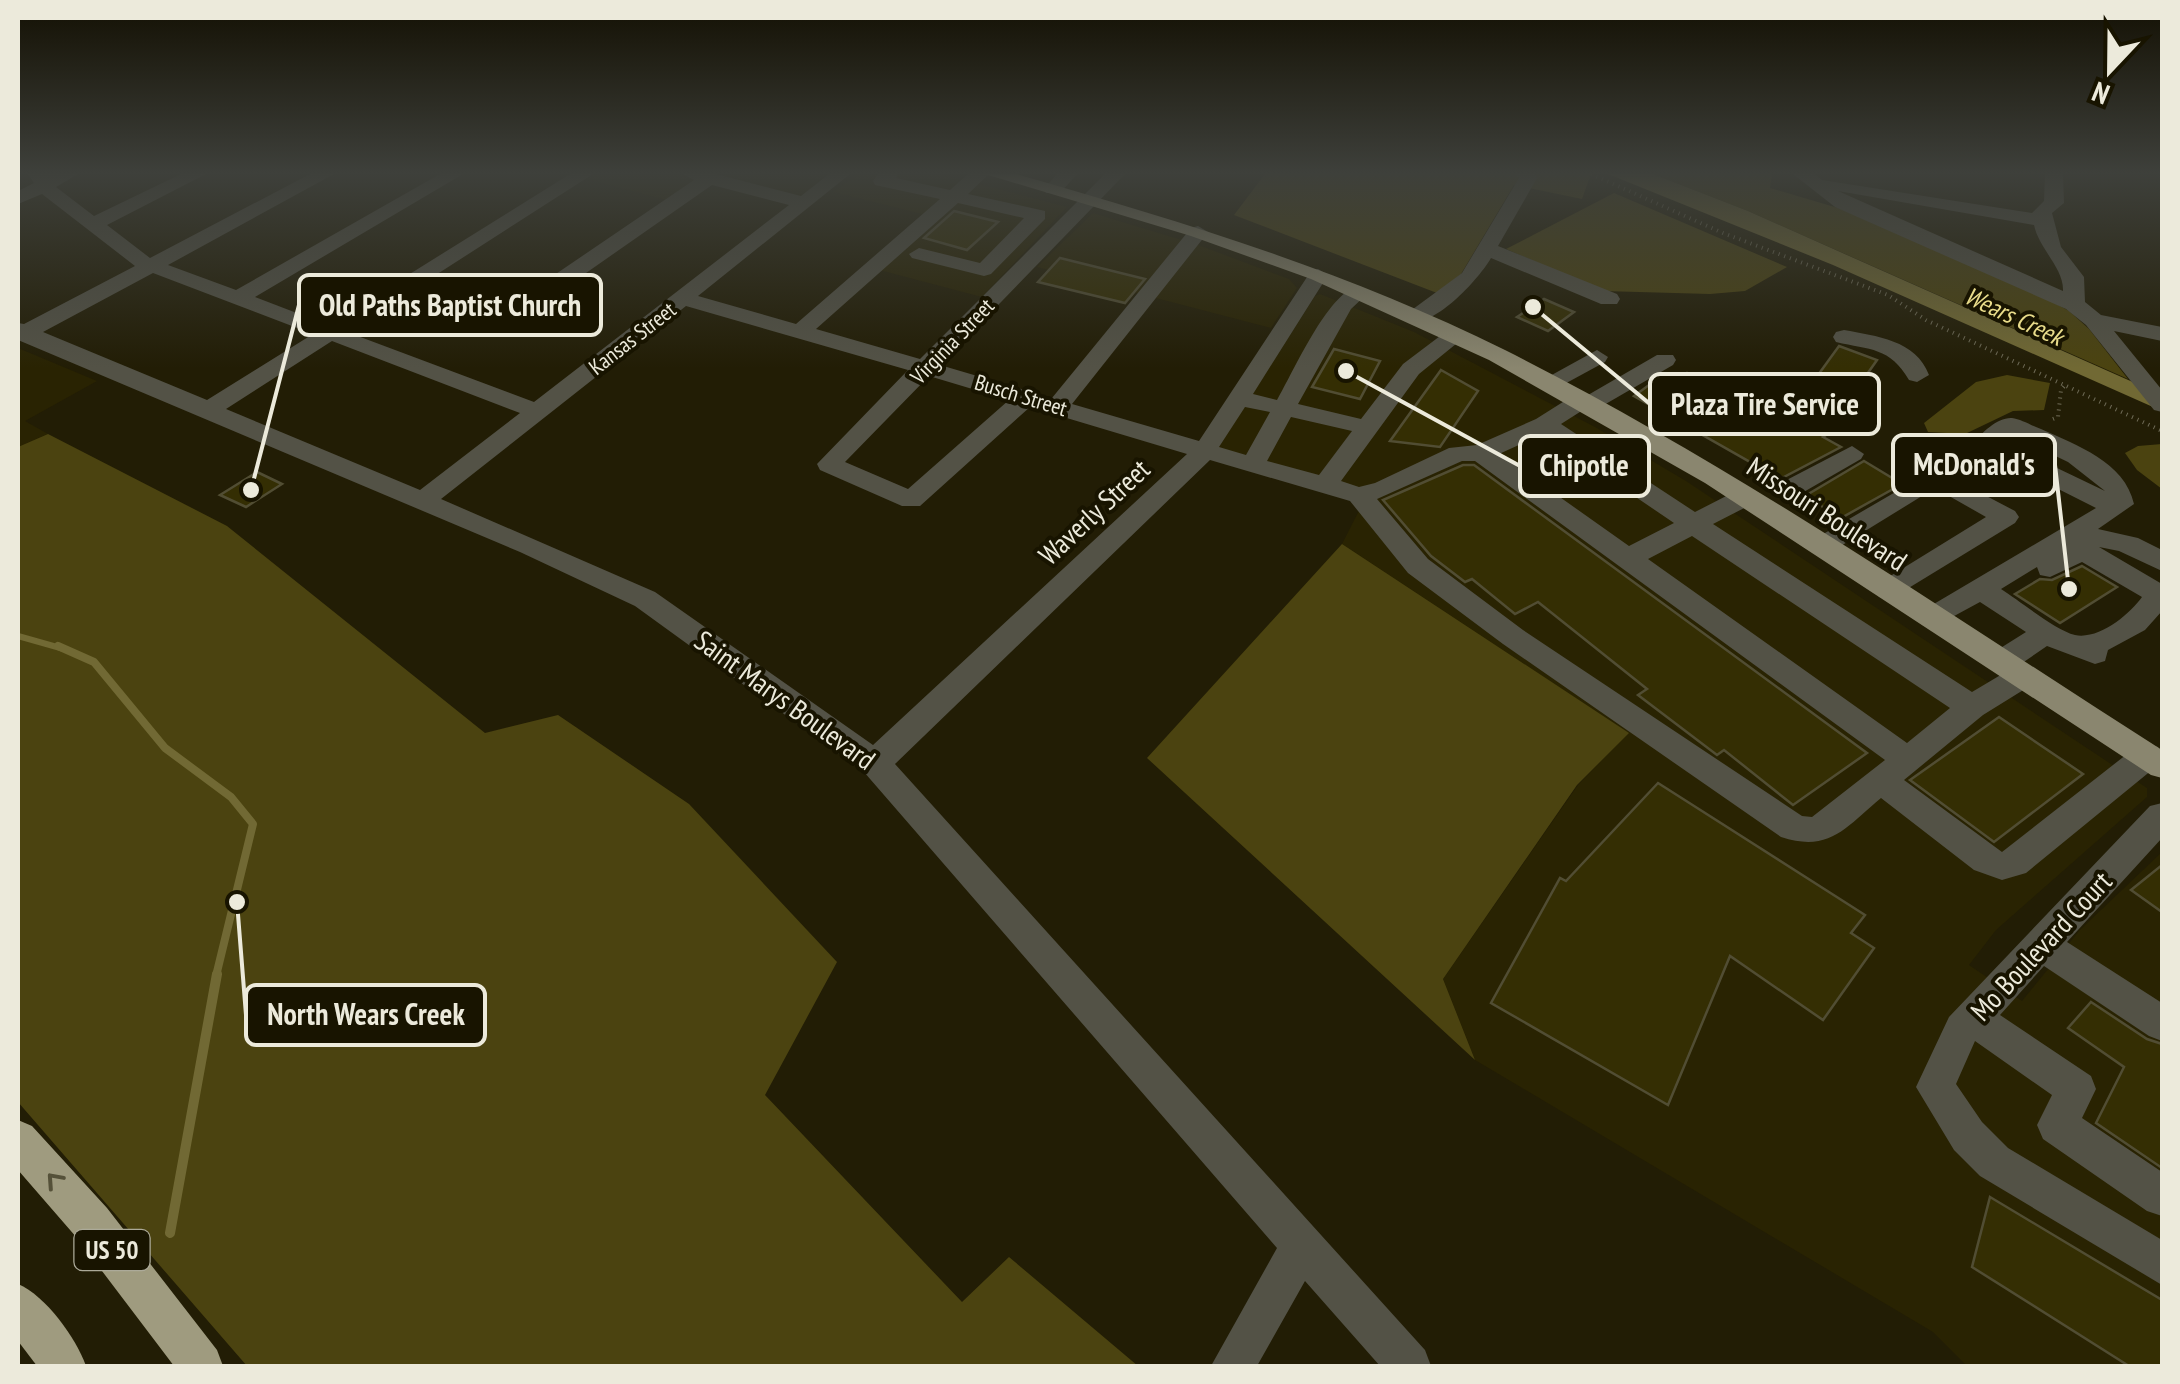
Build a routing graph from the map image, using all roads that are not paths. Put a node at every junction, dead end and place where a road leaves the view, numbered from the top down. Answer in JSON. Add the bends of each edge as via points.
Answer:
{"nodes":[{"id":1,"x":110,"y":239,"type":"edge"},
{"id":2,"x":203,"y":239,"type":"edge"},
{"id":3,"x":341,"y":239,"type":"edge"},
{"id":4,"x":481,"y":239,"type":"edge"},
{"id":5,"x":614,"y":239,"type":"edge"},
{"id":6,"x":759,"y":239,"type":"edge"},
{"id":7,"x":893,"y":239,"type":"edge"},
{"id":8,"x":1015,"y":239,"type":"edge"},
{"id":9,"x":1052,"y":239,"type":"edge"},
{"id":10,"x":1193,"y":239,"type":"edge"},
{"id":11,"x":1216,"y":239,"type":"edge"},
{"id":12,"x":1493,"y":239,"type":"edge"},
{"id":13,"x":1926,"y":239,"type":"edge"},
{"id":14,"x":2051,"y":239,"type":"edge"},
{"id":15,"x":1487,"y":249,"type":"junction"},
{"id":16,"x":919,"y":254,"type":"dead end"},
{"id":17,"x":151,"y":266,"type":"junction"},
{"id":18,"x":984,"y":270,"type":"junction"},
{"id":19,"x":1318,"y":275,"type":"junction"},
{"id":20,"x":1014,"y":278,"type":"junction"},
{"id":21,"x":1358,"y":292,"type":"junction"},
{"id":22,"x":238,"y":298,"type":"junction"},
{"id":23,"x":682,"y":298,"type":"junction"},
{"id":24,"x":1609,"y":299,"type":"dead end"},
{"id":25,"x":2074,"y":304,"type":"junction"},
{"id":26,"x":1417,"y":317,"type":"junction"},
{"id":27,"x":504,"y":319,"type":"dead end"},
{"id":28,"x":2094,"y":320,"type":"junction"},
{"id":29,"x":801,"y":331,"type":"junction"},
{"id":30,"x":20,"y":332,"type":"edge"},
{"id":31,"x":330,"y":333,"type":"junction"},
{"id":32,"x":2162,"y":334,"type":"edge"},
{"id":33,"x":1456,"y":335,"type":"junction"},
{"id":34,"x":1844,"y":336,"type":"dead end"},
{"id":35,"x":1597,"y":357,"type":"dead end"},
{"id":36,"x":1666,"y":360,"type":"dead end"},
{"id":37,"x":927,"y":366,"type":"junction"},
{"id":38,"x":1918,"y":375,"type":"dead end"},
{"id":39,"x":1551,"y":382,"type":"junction"},
{"id":40,"x":1027,"y":398,"type":"junction"},
{"id":41,"x":1239,"y":398,"type":"junction"},
{"id":42,"x":1586,"y":402,"type":"junction"},
{"id":43,"x":2162,"y":405,"type":"edge"},
{"id":44,"x":1057,"y":407,"type":"junction"},
{"id":45,"x":1286,"y":407,"type":"junction"},
{"id":46,"x":206,"y":410,"type":"junction"},
{"id":47,"x":537,"y":411,"type":"junction"},
{"id":48,"x":1545,"y":424,"type":"junction"},
{"id":49,"x":2010,"y":425,"type":"road end"},
{"id":50,"x":1365,"y":428,"type":"junction"},
{"id":51,"x":1204,"y":452,"type":"junction"},
{"id":52,"x":1481,"y":453,"type":"junction"},
{"id":53,"x":1852,"y":454,"type":"dead end"},
{"id":54,"x":1252,"y":466,"type":"junction"},
{"id":55,"x":1324,"y":486,"type":"junction"},
{"id":56,"x":1786,"y":491,"type":"dead end"},
{"id":57,"x":1359,"y":495,"type":"junction"},
{"id":58,"x":1745,"y":497,"type":"junction"},
{"id":59,"x":422,"y":501,"type":"junction"},
{"id":60,"x":1692,"y":525,"type":"junction"},
{"id":61,"x":1822,"y":546,"type":"junction"},
{"id":62,"x":2069,"y":546,"type":"junction"},
{"id":63,"x":1628,"y":558,"type":"junction"},
{"id":64,"x":2162,"y":562,"type":"edge"},
{"id":65,"x":1985,"y":586,"type":"junction"},
{"id":66,"x":1890,"y":590,"type":"junction"},
{"id":67,"x":2160,"y":608,"type":"edge"},
{"id":68,"x":1932,"y":618,"type":"junction"},
{"id":69,"x":2048,"y":632,"type":"junction"},
{"id":70,"x":2012,"y":669,"type":"junction"},
{"id":71,"x":1972,"y":707,"type":"junction"},
{"id":72,"x":1908,"y":760,"type":"junction"},
{"id":73,"x":2155,"y":761,"type":"edge"},
{"id":74,"x":875,"y":764,"type":"junction"},
{"id":75,"x":1881,"y":780,"type":"junction"},
{"id":76,"x":2162,"y":816,"type":"edge"},
{"id":77,"x":2042,"y":944,"type":"junction"},
{"id":78,"x":1973,"y":1018,"type":"junction"},
{"id":79,"x":2162,"y":1024,"type":"edge"},
{"id":80,"x":18,"y":1140,"type":"edge"},
{"id":81,"x":2162,"y":1196,"type":"edge"},
{"id":82,"x":1302,"y":1246,"type":"junction"},
{"id":83,"x":2162,"y":1264,"type":"edge"},
{"id":84,"x":18,"y":1306,"type":"edge"},
{"id":85,"x":64,"y":1366,"type":"edge"},
{"id":86,"x":200,"y":1366,"type":"edge"},
{"id":87,"x":1233,"y":1366,"type":"edge"},
{"id":88,"x":1410,"y":1366,"type":"edge"}],
"edges":[{"from":1,"to":17,"type":"street"},
{"from":2,"to":17,"type":"street"},
{"from":3,"to":22,"type":"street"},
{"from":4,"to":31,"type":"street"},
{"from":5,"to":27,"type":"street"},
{"from":6,"to":23,"type":"street","name":"Kansas Street"},
{"from":7,"to":29,"type":"street"},
{"from":8,"to":18,"type":"street"},
{"from":9,"to":20,"type":"street","name":"Virginia Street"},
{"from":10,"to":44,"type":"street"},
{"from":11,"to":19,"type":"main road","name":"Missouri Boulevard"},
{"from":12,"to":15,"type":"street"},
{"from":13,"to":25,"type":"street"},
{"from":14,"to":25,"type":"street","via":[[2055,256],[2074,277]]},
{"from":15,"to":24,"type":"street"},
{"from":15,"to":26,"type":"street","via":[[1462,286]]},
{"from":16,"to":18,"type":"street"},
{"from":17,"to":22,"type":"street"},
{"from":17,"to":30,"type":"street"},
{"from":18,"to":20,"type":"street"},
{"from":19,"to":21,"type":"main road","name":"Missouri Boulevard"},
{"from":19,"to":41,"type":"street","name":"Waverly Street"},
{"from":20,"to":37,"type":"street","name":"Virginia Street"},
{"from":21,"to":26,"type":"main road","name":"Missouri Boulevard"},
{"from":21,"to":45,"type":"street","via":[[1342,306]]},
{"from":22,"to":31,"type":"street"},
{"from":23,"to":29,"type":"street","name":"Busch Street"},
{"from":23,"to":47,"type":"street","name":"Kansas Street"},
{"from":25,"to":28,"type":"street"},
{"from":26,"to":33,"type":"main road","name":"Missouri Boulevard"},
{"from":28,"to":32,"type":"street"},
{"from":28,"to":43,"type":"street"},
{"from":29,"to":37,"type":"street","name":"Busch Street"},
{"from":30,"to":46,"type":"street","name":"Saint Marys Boulevard"},
{"from":31,"to":46,"type":"street"},
{"from":31,"to":47,"type":"street"},
{"from":33,"to":39,"type":"main road","name":"Missouri Boulevard"},
{"from":33,"to":50,"type":"street","via":[[1411,369]]},
{"from":34,"to":38,"type":"street","via":[[1894,350]]},
{"from":35,"to":39,"type":"street"},
{"from":36,"to":42,"type":"street"},
{"from":37,"to":40,"type":"street","name":"Busch Street"},
{"from":37,"to":40,"type":"street","name":"Virginia Street","via":[[829,464],[911,500]]},
{"from":39,"to":42,"type":"main road","name":"Missouri Boulevard"},
{"from":40,"to":44,"type":"street","name":"Busch Street"},
{"from":41,"to":45,"type":"street"},
{"from":41,"to":51,"type":"street","name":"Waverly Street"},
{"from":42,"to":48,"type":"street"},
{"from":42,"to":58,"type":"main road","name":"Missouri Boulevard"},
{"from":44,"to":51,"type":"street","name":"Busch Street"},
{"from":45,"to":50,"type":"street"},
{"from":45,"to":54,"type":"street"},
{"from":46,"to":59,"type":"street","name":"Saint Marys Boulevard"},
{"from":47,"to":59,"type":"street","name":"Kansas Street"},
{"from":48,"to":52,"type":"street"},
{"from":48,"to":60,"type":"street"},
{"from":49,"to":62,"type":"street","via":[[2110,478],[2122,496],[2121,504]]},
{"from":50,"to":55,"type":"street"},
{"from":51,"to":54,"type":"street","name":"Busch Street"},
{"from":51,"to":74,"type":"street","name":"Waverly Street"},
{"from":52,"to":57,"type":"street","via":[[1458,453]]},
{"from":52,"to":63,"type":"street"},
{"from":53,"to":56,"type":"street"},
{"from":54,"to":55,"type":"street","name":"Busch Street"},
{"from":55,"to":57,"type":"street","name":"Busch Street"},
{"from":57,"to":75,"type":"street","via":[[1418,566],[1794,827],[1820,829]]},
{"from":58,"to":60,"type":"street"},
{"from":58,"to":61,"type":"main road","name":"Missouri Boulevard"},
{"from":59,"to":74,"type":"street","name":"Saint Marys Boulevard","via":[[645,600]]},
{"from":60,"to":63,"type":"street"},
{"from":60,"to":71,"type":"street"},
{"from":61,"to":66,"type":"main road","name":"Missouri Boulevard"},
{"from":61,"to":66,"type":"street","via":[[1935,478],[2006,517]]},
{"from":62,"to":64,"type":"street","via":[[2084,536],[2105,538]]},
{"from":62,"to":65,"type":"street","via":[[2026,581]]},
{"from":62,"to":67,"type":"street","via":[[2124,572]]},
{"from":63,"to":72,"type":"street"},
{"from":65,"to":68,"type":"street"},
{"from":65,"to":69,"type":"street"},
{"from":66,"to":68,"type":"main road","name":"Missouri Boulevard"},
{"from":67,"to":69,"type":"street","via":[[2114,654]]},
{"from":68,"to":70,"type":"main road","name":"Missouri Boulevard"},
{"from":69,"to":70,"type":"street"},
{"from":70,"to":71,"type":"street"},
{"from":70,"to":73,"type":"main road","name":"Missouri Boulevard"},
{"from":71,"to":72,"type":"street"},
{"from":72,"to":75,"type":"street"},
{"from":73,"to":75,"type":"street","via":[[2014,864],[2002,866]]},
{"from":74,"to":82,"type":"street","name":"Saint Marys Boulevard"},
{"from":76,"to":77,"type":"street","name":"Mo Boulevard Court"},
{"from":77,"to":78,"type":"street","name":"Mo Boulevard Court"},
{"from":77,"to":79,"type":"street"},
{"from":78,"to":81,"type":"street","via":[[2077,1089],[2057,1125]]},
{"from":78,"to":83,"type":"street","name":"Mo Boulevard Court","via":[[1936,1087],[1968,1136],[1994,1162]]},
{"from":86,"to":80,"type":"highway","number":"US 50","one_way":true,"via":[[92,1223]]},
{"from":82,"to":87,"type":"street"},
{"from":82,"to":88,"type":"street","name":"Saint Marys Boulevard"},
{"from":84,"to":85,"type":"highway"}]}
